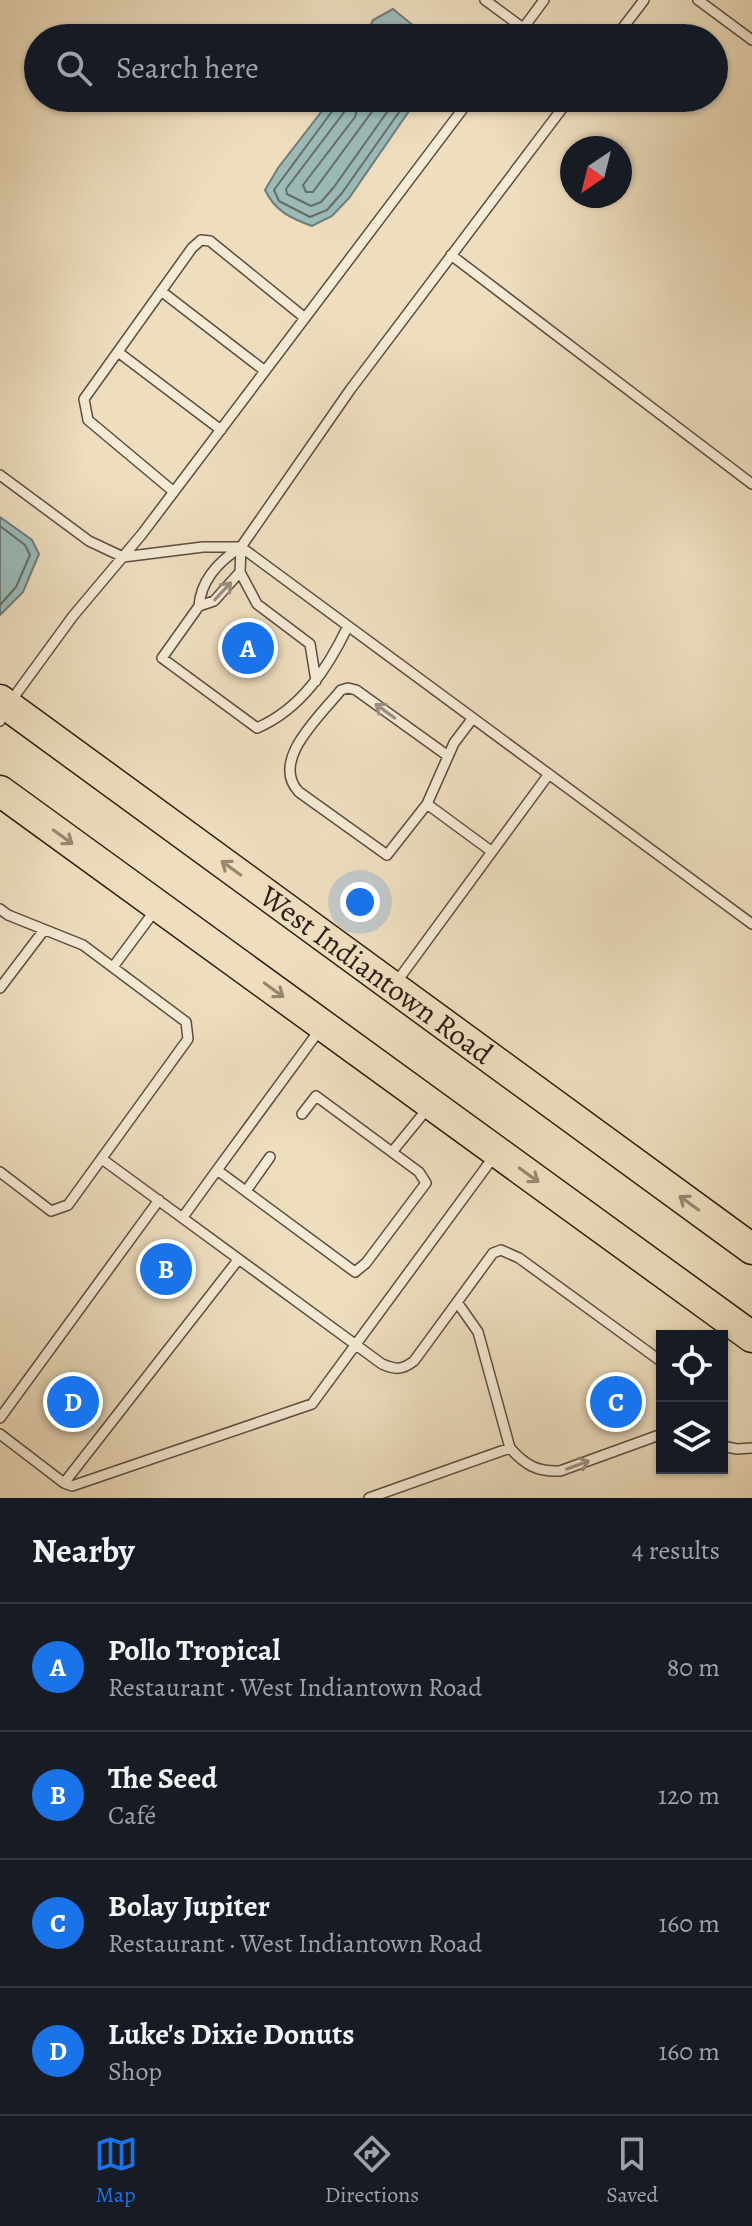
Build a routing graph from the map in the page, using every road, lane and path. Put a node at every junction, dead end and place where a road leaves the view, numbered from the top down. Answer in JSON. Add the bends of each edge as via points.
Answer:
{"nodes":[{"id":1,"x":485,"y":0,"type":"edge"},
{"id":2,"x":544,"y":0,"type":"edge"},
{"id":3,"x":644,"y":0,"type":"edge"},
{"id":4,"x":698,"y":0,"type":"edge"},
{"id":5,"x":518,"y":24,"type":"edge"},
{"id":6,"x":526,"y":24,"type":"edge"},
{"id":7,"x":626,"y":24,"type":"edge"},
{"id":8,"x":752,"y":40,"type":"edge"},
{"id":9,"x":460,"y":112,"type":"edge"},
{"id":10,"x":559,"y":112,"type":"edge"},
{"id":11,"x":451,"y":255,"type":"junction"},
{"id":12,"x":161,"y":291,"type":"junction"},
{"id":13,"x":305,"y":318,"type":"junction"},
{"id":14,"x":118,"y":352,"type":"junction"},
{"id":15,"x":265,"y":371,"type":"junction"},
{"id":16,"x":221,"y":430,"type":"junction"},
{"id":17,"x":0,"y":475,"type":"edge"},
{"id":18,"x":752,"y":484,"type":"edge"},
{"id":19,"x":174,"y":492,"type":"junction"},
{"id":20,"x":241,"y":547,"type":"junction"},
{"id":21,"x":123,"y":557,"type":"junction"},
{"id":22,"x":240,"y":572,"type":"junction"},
{"id":23,"x":199,"y":606,"type":"junction"},
{"id":24,"x":348,"y":626,"type":"junction"},
{"id":25,"x":316,"y":681,"type":"junction"},
{"id":26,"x":3,"y":709,"type":"edge"},
{"id":27,"x":473,"y":718,"type":"junction"},
{"id":28,"x":448,"y":756,"type":"junction"},
{"id":29,"x":549,"y":774,"type":"junction"},
{"id":30,"x":0,"y":791,"type":"edge"},
{"id":31,"x":427,"y":804,"type":"junction"},
{"id":32,"x":491,"y":851,"type":"junction"},
{"id":33,"x":158,"y":906,"type":"junction"},
{"id":34,"x":4,"y":912,"type":"edge"},
{"id":35,"x":752,"y":924,"type":"edge"},
{"id":36,"x":0,"y":925,"type":"edge"},
{"id":37,"x":44,"y":930,"type":"junction"},
{"id":38,"x":113,"y":967,"type":"junction"},
{"id":39,"x":393,"y":986,"type":"junction"},
{"id":40,"x":0,"y":988,"type":"edge"},
{"id":41,"x":323,"y":1025,"type":"junction"},
{"id":42,"x":431,"y":1103,"type":"junction"},
{"id":43,"x":302,"y":1114,"type":"dead end"},
{"id":44,"x":392,"y":1152,"type":"junction"},
{"id":45,"x":497,"y":1152,"type":"junction"},
{"id":46,"x":270,"y":1157,"type":"dead end"},
{"id":47,"x":102,"y":1159,"type":"junction"},
{"id":48,"x":217,"y":1170,"type":"junction"},
{"id":49,"x":0,"y":1172,"type":"edge"},
{"id":50,"x":246,"y":1191,"type":"junction"},
{"id":51,"x":159,"y":1200,"type":"junction"},
{"id":52,"x":183,"y":1217,"type":"junction"},
{"id":53,"x":752,"y":1249,"type":"edge"},
{"id":54,"x":238,"y":1260,"type":"junction"},
{"id":55,"x":457,"y":1302,"type":"junction"},
{"id":56,"x":752,"y":1337,"type":"edge"},
{"id":57,"x":358,"y":1344,"type":"junction"},
{"id":58,"x":656,"y":1358,"type":"edge"},
{"id":59,"x":0,"y":1418,"type":"edge"},
{"id":60,"x":0,"y":1434,"type":"edge"},
{"id":61,"x":656,"y":1436,"type":"edge"},
{"id":62,"x":728,"y":1447,"type":"edge"},
{"id":63,"x":510,"y":1448,"type":"junction"},
{"id":64,"x":752,"y":1448,"type":"edge"},
{"id":65,"x":68,"y":1485,"type":"junction"},
{"id":66,"x":68,"y":1498,"type":"edge"},
{"id":67,"x":369,"y":1498,"type":"edge"}],
"edges":[{"from":1,"to":5,"type":"lane"},
{"from":2,"to":6,"type":"lane"},
{"from":3,"to":7,"type":"lane"},
{"from":4,"to":8,"type":"lane"},
{"from":9,"to":13,"type":"lane"},
{"from":10,"to":11,"type":"lane"},
{"from":11,"to":18,"type":"lane"},
{"from":11,"to":20,"type":"lane"},
{"from":12,"to":13,"type":"lane","via":[[192,248],[201,240],[210,241]]},
{"from":12,"to":14,"type":"lane"},
{"from":12,"to":15,"type":"lane"},
{"from":13,"to":15,"type":"lane"},
{"from":14,"to":16,"type":"lane"},
{"from":14,"to":19,"type":"lane","via":[[84,399],[88,420]]},
{"from":15,"to":16,"type":"lane"},
{"from":16,"to":19,"type":"lane"},
{"from":17,"to":21,"type":"lane","via":[[89,541]]},
{"from":19,"to":21,"type":"lane"},
{"from":20,"to":21,"type":"lane"},
{"from":20,"to":22,"type":"lane"},
{"from":20,"to":23,"type":"lane","via":[[220,560],[200,591]]},
{"from":20,"to":24,"type":"lane"},
{"from":21,"to":26,"type":"lane"},
{"from":23,"to":22,"type":"lane","one_way":true,"via":[[214,601]]},
{"from":22,"to":25,"type":"lane","via":[[257,604],[310,644]]},
{"from":23,"to":25,"type":"lane","via":[[162,654],[163,660],[257,728],[282,714]]},
{"from":24,"to":25,"type":"lane"},
{"from":24,"to":27,"type":"lane"},
{"from":39,"to":26,"type":"main road","name":"West Indiantown Road","one_way":true},
{"from":27,"to":28,"type":"lane"},
{"from":27,"to":29,"type":"lane"},
{"from":28,"to":31,"type":"lane"},
{"from":28,"to":31,"type":"lane","one_way":true,"via":[[348,688],[294,749],[288,770],[295,788],[387,855]]},
{"from":29,"to":32,"type":"lane"},
{"from":29,"to":35,"type":"lane"},
{"from":30,"to":33,"type":"main road","one_way":true},
{"from":31,"to":32,"type":"lane"},
{"from":32,"to":39,"type":"lane"},
{"from":33,"to":38,"type":"lane"},
{"from":33,"to":41,"type":"main road","one_way":true},
{"from":34,"to":36,"type":"lane"},
{"from":34,"to":37,"type":"lane"},
{"from":37,"to":38,"type":"lane","via":[[83,945]]},
{"from":37,"to":40,"type":"lane"},
{"from":38,"to":47,"type":"lane","via":[[186,1022],[188,1039]]},
{"from":53,"to":39,"type":"main road","name":"West Indiantown Road","one_way":true},
{"from":41,"to":42,"type":"main road"},
{"from":41,"to":48,"type":"lane"},
{"from":42,"to":44,"type":"lane"},
{"from":42,"to":45,"type":"main road"},
{"from":43,"to":44,"type":"lane","via":[[316,1096]]},
{"from":44,"to":50,"type":"lane","via":[[426,1183],[355,1272]]},
{"from":45,"to":56,"type":"main road","one_way":true},
{"from":45,"to":57,"type":"lane"},
{"from":46,"to":50,"type":"lane"},
{"from":47,"to":49,"type":"lane","via":[[68,1205],[51,1211]]},
{"from":47,"to":51,"type":"lane"},
{"from":48,"to":50,"type":"lane"},
{"from":48,"to":52,"type":"lane"},
{"from":51,"to":52,"type":"lane"},
{"from":51,"to":59,"type":"lane"},
{"from":52,"to":54,"type":"lane"},
{"from":54,"to":57,"type":"lane"},
{"from":54,"to":65,"type":"lane"},
{"from":55,"to":57,"type":"lane","via":[[403,1369],[382,1364]]},
{"from":55,"to":58,"type":"lane","via":[[493,1253],[509,1251]]},
{"from":55,"to":63,"type":"lane","via":[[478,1332]]},
{"from":57,"to":65,"type":"lane","via":[[312,1404]]},
{"from":60,"to":65,"type":"lane"},
{"from":63,"to":61,"type":"lane","one_way":true,"via":[[529,1466],[560,1471]]},
{"from":62,"to":64,"type":"lane"},
{"from":63,"to":67,"type":"lane"},
{"from":65,"to":66,"type":"lane"}]}
